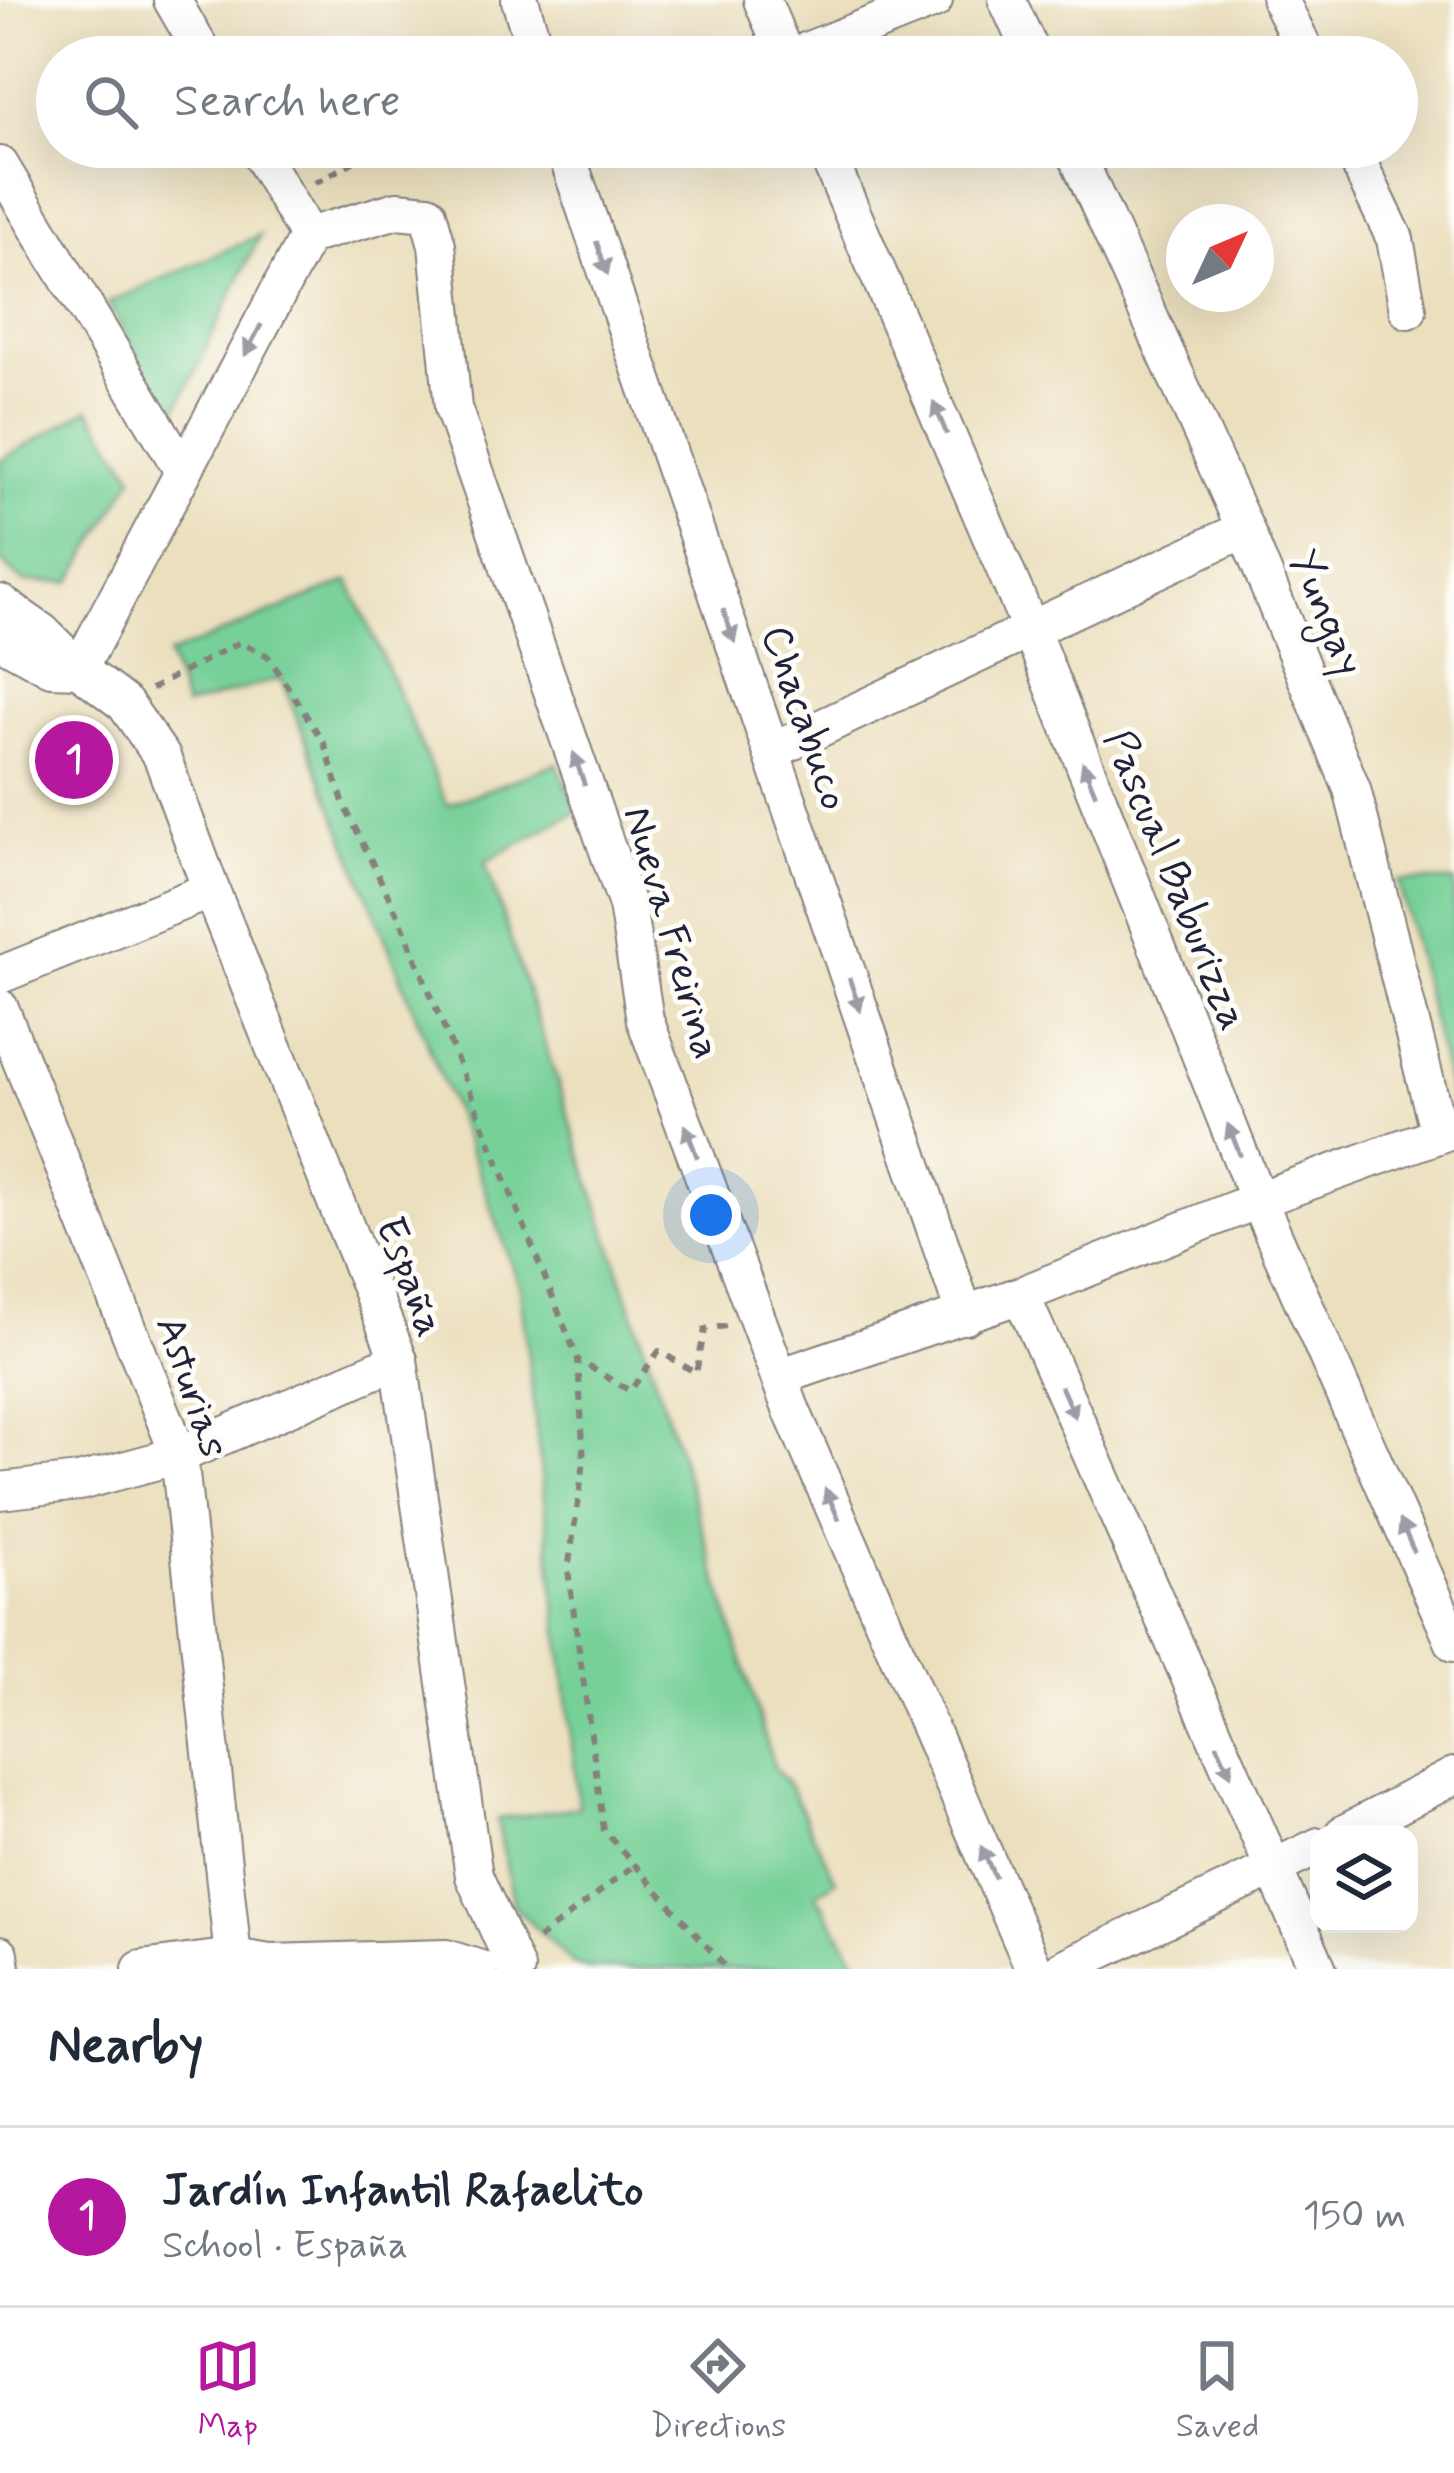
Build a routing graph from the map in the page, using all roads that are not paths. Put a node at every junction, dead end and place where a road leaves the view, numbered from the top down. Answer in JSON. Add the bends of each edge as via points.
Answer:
{"nodes":[{"id":1,"x":172,"y":0,"type":"edge"},
{"id":2,"x":520,"y":0,"type":"edge"},
{"id":3,"x":762,"y":0,"type":"edge"},
{"id":4,"x":934,"y":0,"type":"edge"},
{"id":5,"x":1007,"y":0,"type":"edge"},
{"id":6,"x":1280,"y":0,"type":"edge"},
{"id":7,"x":193,"y":36,"type":"edge"},
{"id":8,"x":531,"y":36,"type":"edge"},
{"id":9,"x":778,"y":36,"type":"edge"},
{"id":10,"x":842,"y":36,"type":"edge"},
{"id":11,"x":1023,"y":36,"type":"edge"},
{"id":12,"x":1298,"y":36,"type":"edge"},
{"id":13,"x":0,"y":165,"type":"edge"},
{"id":14,"x":268,"y":168,"type":"edge"},
{"id":15,"x":574,"y":168,"type":"edge"},
{"id":16,"x":833,"y":168,"type":"edge"},
{"id":17,"x":1082,"y":168,"type":"edge"},
{"id":18,"x":1361,"y":168,"type":"edge"},
{"id":19,"x":308,"y":236,"type":"junction"},
{"id":20,"x":1408,"y":310,"type":"dead end"},
{"id":21,"x":183,"y":471,"type":"junction"},
{"id":22,"x":1245,"y":529,"type":"junction"},
{"id":23,"x":0,"y":603,"type":"edge"},
{"id":24,"x":1030,"y":628,"type":"junction"},
{"id":25,"x":0,"y":640,"type":"edge"},
{"id":26,"x":79,"y":669,"type":"junction"},
{"id":27,"x":772,"y":751,"type":"junction"},
{"id":28,"x":211,"y":890,"type":"junction"},
{"id":29,"x":0,"y":975,"type":"edge"},
{"id":30,"x":0,"y":1008,"type":"edge"},
{"id":31,"x":1446,"y":1131,"type":"edge"},
{"id":32,"x":1258,"y":1200,"type":"junction"},
{"id":33,"x":1022,"y":1295,"type":"junction"},
{"id":34,"x":964,"y":1316,"type":"junction"},
{"id":35,"x":399,"y":1360,"type":"junction"},
{"id":36,"x":779,"y":1377,"type":"junction"},
{"id":37,"x":179,"y":1455,"type":"junction"},
{"id":38,"x":0,"y":1491,"type":"edge"},
{"id":39,"x":1454,"y":1643,"type":"edge"},
{"id":40,"x":1454,"y":1776,"type":"edge"},
{"id":41,"x":1360,"y":1825,"type":"edge"},
{"id":42,"x":1310,"y":1851,"type":"edge"},
{"id":43,"x":1272,"y":1871,"type":"junction"},
{"id":44,"x":0,"y":1954,"type":"edge"},
{"id":45,"x":258,"y":1963,"type":"edge"},
{"id":46,"x":502,"y":1965,"type":"edge"},
{"id":47,"x":2,"y":1969,"type":"edge"},
{"id":48,"x":141,"y":1969,"type":"edge"},
{"id":49,"x":1034,"y":1969,"type":"edge"},
{"id":50,"x":1062,"y":1969,"type":"edge"},
{"id":51,"x":1318,"y":1969,"type":"edge"}],
"edges":[{"from":1,"to":7,"type":"street"},
{"from":2,"to":8,"type":"street"},
{"from":3,"to":9,"type":"street"},
{"from":4,"to":10,"type":"street"},
{"from":5,"to":11,"type":"street"},
{"from":6,"to":12,"type":"street"},
{"from":13,"to":21,"type":"street"},
{"from":14,"to":19,"type":"street"},
{"from":15,"to":27,"type":"street","name":"Chacabuco","one_way":true},
{"from":24,"to":16,"type":"street","name":"Pascual Baburizza","one_way":true},
{"from":17,"to":22,"type":"street","name":"Yungay"},
{"from":18,"to":20,"type":"street","via":[[1395,239]]},
{"from":19,"to":21,"type":"street","one_way":true},
{"from":36,"to":19,"type":"street","name":"Nueva Freirina","one_way":true,"via":[[645,1020],[627,905],[453,408],[428,213],[397,210]]},
{"from":21,"to":26,"type":"street"},
{"from":22,"to":24,"type":"street"},
{"from":22,"to":31,"type":"street","name":"Yungay","via":[[1352,789]]},
{"from":23,"to":26,"type":"street","name":"España"},
{"from":24,"to":27,"type":"street"},
{"from":32,"to":24,"type":"street","name":"Pascual Baburizza","one_way":true},
{"from":25,"to":26,"type":"street","name":"España","via":[[52,668]]},
{"from":26,"to":28,"type":"street","name":"España","via":[[125,704],[162,757]]},
{"from":27,"to":34,"type":"street","name":"Chacabuco","one_way":true},
{"from":28,"to":29,"type":"street"},
{"from":28,"to":35,"type":"street","name":"España"},
{"from":30,"to":37,"type":"street","name":"Asturias"},
{"from":31,"to":32,"type":"street"},
{"from":32,"to":33,"type":"street"},
{"from":39,"to":32,"type":"street","name":"Pascual Baburizza","one_way":true},
{"from":33,"to":34,"type":"street"},
{"from":33,"to":43,"type":"street","one_way":true},
{"from":34,"to":36,"type":"street"},
{"from":35,"to":37,"type":"street"},
{"from":35,"to":46,"type":"street","name":"España","via":[[474,1876]]},
{"from":49,"to":36,"type":"street","name":"Nueva Freirina","one_way":true},
{"from":37,"to":38,"type":"street","via":[[79,1482]]},
{"from":37,"to":45,"type":"street","name":"Asturias"},
{"from":40,"to":41,"type":"street"},
{"from":42,"to":43,"type":"street"},
{"from":43,"to":50,"type":"street"},
{"from":43,"to":51,"type":"street"},
{"from":44,"to":47,"type":"street"},
{"from":45,"to":46,"type":"street","via":[[446,1958]]},
{"from":45,"to":48,"type":"street"}]}
